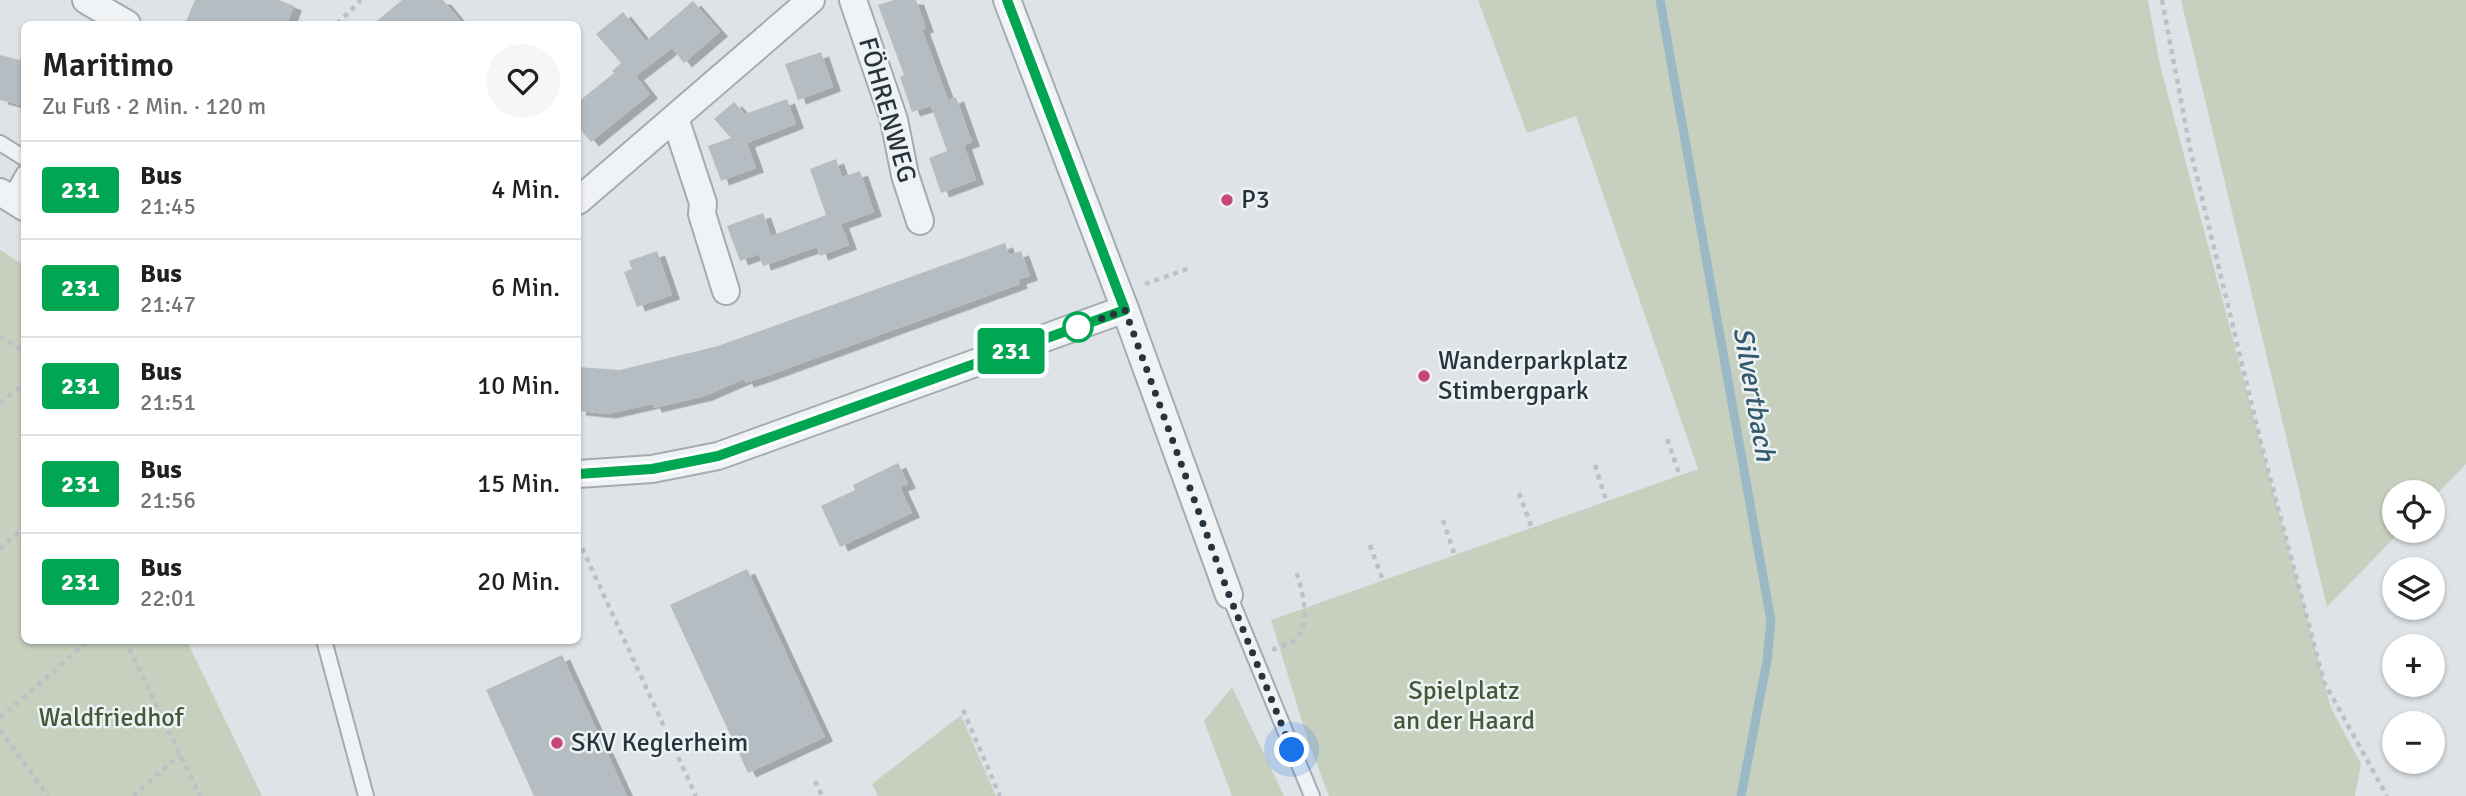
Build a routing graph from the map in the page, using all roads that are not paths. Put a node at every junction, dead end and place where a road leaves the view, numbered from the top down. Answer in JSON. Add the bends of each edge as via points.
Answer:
{"nodes":[{"id":1,"x":86,"y":0,"type":"edge"},
{"id":2,"x":811,"y":0,"type":"edge"},
{"id":3,"x":853,"y":0,"type":"edge"},
{"id":4,"x":1007,"y":0,"type":"edge"},
{"id":5,"x":122,"y":21,"type":"edge"},
{"id":6,"x":675,"y":118,"type":"junction"},
{"id":7,"x":0,"y":144,"type":"edge"},
{"id":8,"x":21,"y":156,"type":"edge"},
{"id":9,"x":21,"y":179,"type":"edge"},
{"id":10,"x":581,"y":198,"type":"edge"},
{"id":11,"x":11,"y":199,"type":"edge"},
{"id":12,"x":920,"y":221,"type":"dead end"},
{"id":13,"x":726,"y":290,"type":"dead end"},
{"id":14,"x":1122,"y":301,"type":"junction"},
{"id":15,"x":581,"y":474,"type":"edge"},
{"id":16,"x":1229,"y":595,"type":"joint"},
{"id":17,"x":325,"y":644,"type":"edge"},
{"id":18,"x":366,"y":796,"type":"edge"},
{"id":19,"x":1312,"y":796,"type":"edge"}],
"edges":[{"from":1,"to":5,"type":"street"},
{"from":2,"to":6,"type":"street"},
{"from":3,"to":12,"type":"street","name":"FÖHRENWEG","via":[[894,120]]},
{"from":4,"to":14,"type":"street"},
{"from":6,"to":10,"type":"street"},
{"from":6,"to":13,"type":"street"},
{"from":7,"to":8,"type":"lane"},
{"from":9,"to":11,"type":"lane"},
{"from":14,"to":15,"type":"street","via":[[718,456],[652,469]]},
{"from":14,"to":16,"type":"street"},
{"from":16,"to":19,"type":"lane"},
{"from":17,"to":18,"type":"lane"}]}
